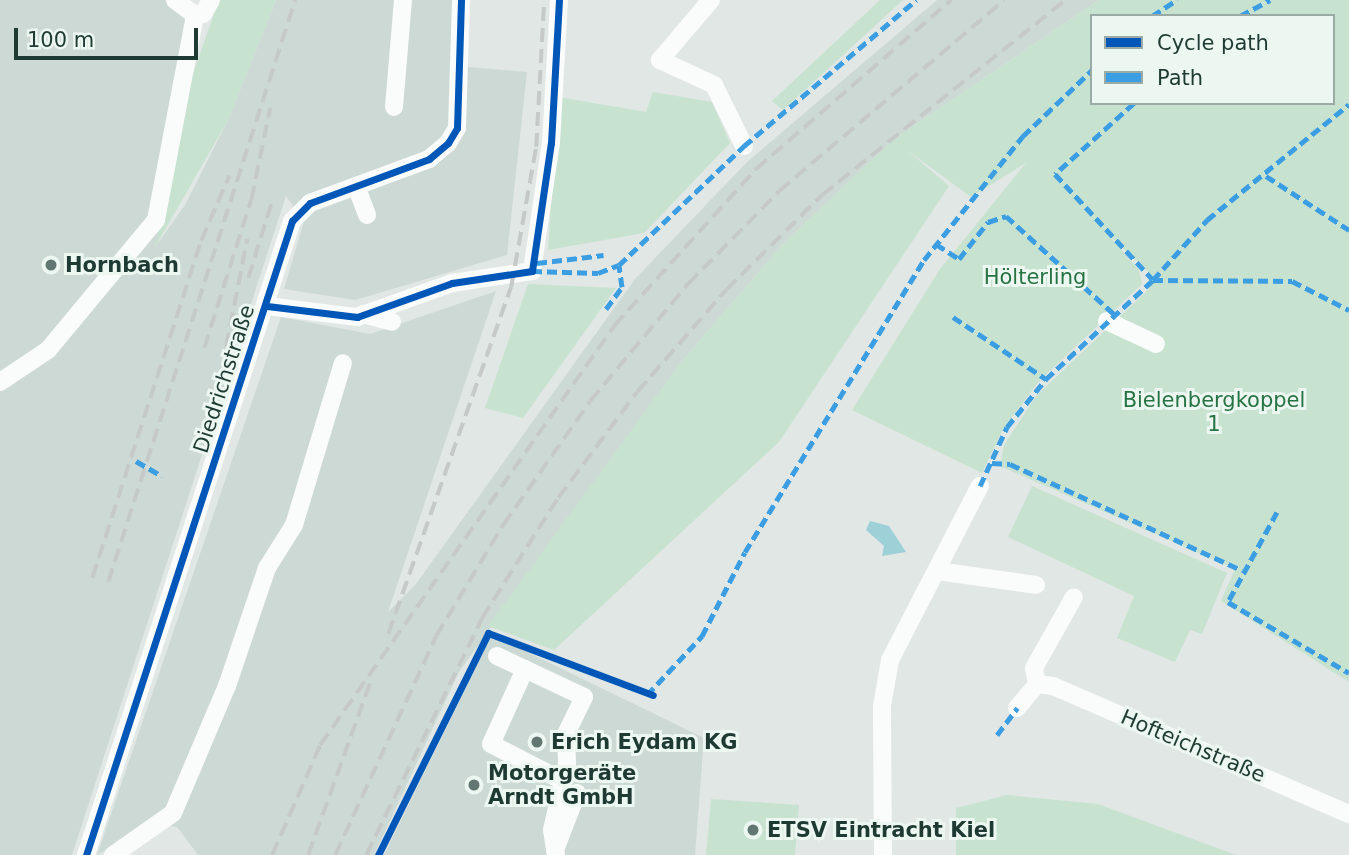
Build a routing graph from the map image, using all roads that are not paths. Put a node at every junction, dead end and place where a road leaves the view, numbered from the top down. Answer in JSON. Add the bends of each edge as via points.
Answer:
{"nodes":[{"id":1,"x":175,"y":0,"type":"edge"},
{"id":2,"x":211,"y":0,"type":"edge"},
{"id":3,"x":403,"y":0,"type":"edge"},
{"id":4,"x":461,"y":0,"type":"edge"},
{"id":5,"x":559,"y":0,"type":"edge"},
{"id":6,"x":711,"y":0,"type":"edge"},
{"id":7,"x":195,"y":15,"type":"junction"},
{"id":8,"x":394,"y":107,"type":"dead end"},
{"id":9,"x":744,"y":146,"type":"dead end"},
{"id":10,"x":356,"y":186,"type":"junction"},
{"id":11,"x":367,"y":215,"type":"dead end"},
{"id":12,"x":267,"y":306,"type":"junction"},
{"id":13,"x":363,"y":314,"type":"junction"},
{"id":14,"x":1107,"y":321,"type":"dead end"},
{"id":15,"x":393,"y":322,"type":"dead end"},
{"id":16,"x":1156,"y":344,"type":"dead end"},
{"id":17,"x":343,"y":363,"type":"dead end"},
{"id":18,"x":0,"y":382,"type":"edge"},
{"id":19,"x":980,"y":486,"type":"dead end"},
{"id":20,"x":937,"y":571,"type":"junction"},
{"id":21,"x":1035,"y":585,"type":"dead end"},
{"id":22,"x":1074,"y":597,"type":"dead end"},
{"id":23,"x":496,"y":656,"type":"dead end"},
{"id":24,"x":525,"y":669,"type":"junction"},
{"id":25,"x":1037,"y":684,"type":"junction"},
{"id":26,"x":1017,"y":708,"type":"dead end"},
{"id":27,"x":561,"y":780,"type":"junction"},
{"id":28,"x":577,"y":793,"type":"dead end"},
{"id":29,"x":1349,"y":814,"type":"edge"},
{"id":30,"x":556,"y":853,"type":"edge"},
{"id":31,"x":86,"y":855,"type":"edge"},
{"id":32,"x":113,"y":855,"type":"edge"},
{"id":33,"x":883,"y":855,"type":"edge"}],
"edges":[{"from":1,"to":7,"type":"street"},
{"from":2,"to":7,"type":"street","via":[[203,14]]},
{"from":3,"to":8,"type":"street"},
{"from":4,"to":10,"type":"street","name":"Diedrichstraße","via":[[457,128],[429,159]]},
{"from":5,"to":13,"type":"street","via":[[551,143],[532,271],[452,283]]},
{"from":6,"to":9,"type":"street","via":[[660,60],[713,85]]},
{"from":7,"to":18,"type":"street","via":[[156,220],[48,350]]},
{"from":10,"to":11,"type":"street"},
{"from":10,"to":12,"type":"street","name":"Diedrichstraße","via":[[298,212]]},
{"from":12,"to":13,"type":"street","via":[[320,316]]},
{"from":12,"to":31,"type":"street","name":"Diedrichstraße"},
{"from":13,"to":15,"type":"street"},
{"from":14,"to":16,"type":"street"},
{"from":17,"to":32,"type":"street","via":[[294,526],[267,569],[227,686],[173,813]]},
{"from":19,"to":20,"type":"street"},
{"from":20,"to":21,"type":"street"},
{"from":20,"to":33,"type":"street","via":[[898,641],[885,681]]},
{"from":22,"to":25,"type":"street","via":[[1034,668]]},
{"from":23,"to":24,"type":"street"},
{"from":24,"to":27,"type":"street","via":[[584,697],[566,734]]},
{"from":24,"to":27,"type":"street","via":[[491,744]]},
{"from":25,"to":26,"type":"street"},
{"from":25,"to":29,"type":"street","name":"Hofteichstraße"},
{"from":27,"to":30,"type":"street","via":[[552,830]]},
{"from":28,"to":30,"type":"street"}]}
